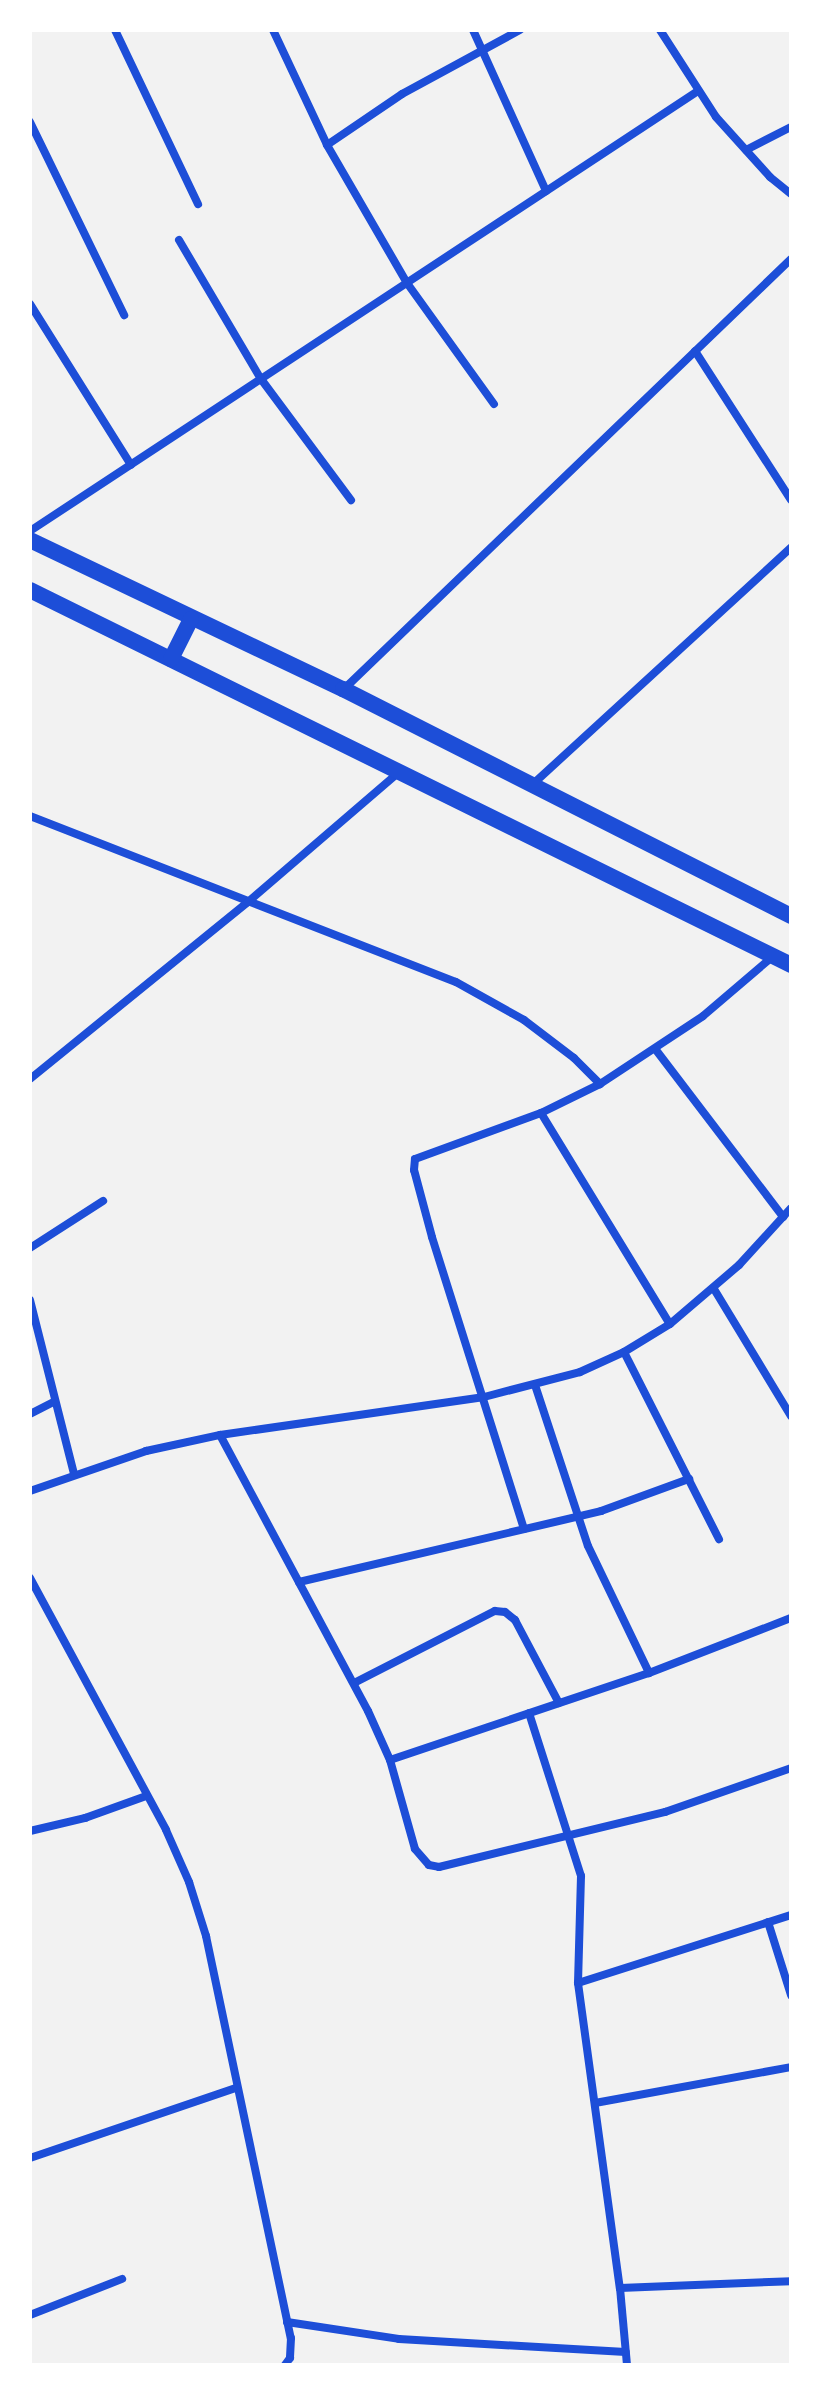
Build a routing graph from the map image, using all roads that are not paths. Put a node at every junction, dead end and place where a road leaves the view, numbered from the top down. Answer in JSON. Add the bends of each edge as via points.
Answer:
{"nodes":[{"id":1,"x":115,"y":30,"type":"edge"},
{"id":2,"x":273,"y":30,"type":"edge"},
{"id":3,"x":473,"y":30,"type":"edge"},
{"id":4,"x":520,"y":30,"type":"edge"},
{"id":5,"x":660,"y":30,"type":"edge"},
{"id":6,"x":481,"y":48,"type":"junction"},
{"id":7,"x":698,"y":91,"type":"junction"},
{"id":8,"x":30,"y":122,"type":"edge"},
{"id":9,"x":791,"y":127,"type":"edge"},
{"id":10,"x":327,"y":145,"type":"junction"},
{"id":11,"x":746,"y":150,"type":"junction"},
{"id":12,"x":546,"y":191,"type":"junction"},
{"id":13,"x":791,"y":194,"type":"edge"},
{"id":14,"x":198,"y":204,"type":"dead end"},
{"id":15,"x":179,"y":240,"type":"dead end"},
{"id":16,"x":791,"y":259,"type":"edge"},
{"id":17,"x":407,"y":283,"type":"junction"},
{"id":18,"x":30,"y":304,"type":"edge"},
{"id":19,"x":124,"y":315,"type":"dead end"},
{"id":20,"x":695,"y":351,"type":"junction"},
{"id":21,"x":261,"y":379,"type":"junction"},
{"id":22,"x":494,"y":404,"type":"dead end"},
{"id":23,"x":131,"y":465,"type":"junction"},
{"id":24,"x":351,"y":500,"type":"dead end"},
{"id":25,"x":791,"y":500,"type":"edge"},
{"id":26,"x":30,"y":531,"type":"edge"},
{"id":27,"x":30,"y":540,"type":"edge"},
{"id":28,"x":791,"y":548,"type":"edge"},
{"id":29,"x":30,"y":590,"type":"edge"},
{"id":30,"x":191,"y":619,"type":"junction"},
{"id":31,"x":171,"y":659,"type":"junction"},
{"id":32,"x":343,"y":689,"type":"junction"},
{"id":33,"x":400,"y":772,"type":"junction"},
{"id":34,"x":533,"y":784,"type":"junction"},
{"id":35,"x":30,"y":816,"type":"edge"},
{"id":36,"x":248,"y":902,"type":"junction"},
{"id":37,"x":791,"y":916,"type":"edge"},
{"id":38,"x":772,"y":957,"type":"junction"},
{"id":39,"x":791,"y":965,"type":"edge"},
{"id":40,"x":656,"y":1050,"type":"junction"},
{"id":41,"x":30,"y":1079,"type":"edge"},
{"id":42,"x":600,"y":1084,"type":"junction"},
{"id":43,"x":541,"y":1113,"type":"junction"},
{"id":44,"x":103,"y":1201,"type":"dead end"},
{"id":45,"x":791,"y":1208,"type":"edge"},
{"id":46,"x":783,"y":1217,"type":"junction"},
{"id":47,"x":30,"y":1248,"type":"edge"},
{"id":48,"x":714,"y":1289,"type":"junction"},
{"id":49,"x":30,"y":1300,"type":"edge"},
{"id":50,"x":670,"y":1324,"type":"junction"},
{"id":51,"x":624,"y":1352,"type":"junction"},
{"id":52,"x":535,"y":1385,"type":"junction"},
{"id":53,"x":484,"y":1397,"type":"junction"},
{"id":54,"x":55,"y":1401,"type":"junction"},
{"id":55,"x":30,"y":1414,"type":"edge"},
{"id":56,"x":791,"y":1416,"type":"edge"},
{"id":57,"x":220,"y":1435,"type":"junction"},
{"id":58,"x":74,"y":1474,"type":"junction"},
{"id":59,"x":689,"y":1479,"type":"junction"},
{"id":60,"x":30,"y":1491,"type":"edge"},
{"id":61,"x":578,"y":1517,"type":"junction"},
{"id":62,"x":524,"y":1529,"type":"junction"},
{"id":63,"x":719,"y":1539,"type":"dead end"},
{"id":64,"x":30,"y":1578,"type":"edge"},
{"id":65,"x":299,"y":1582,"type":"junction"},
{"id":66,"x":791,"y":1618,"type":"edge"},
{"id":67,"x":649,"y":1673,"type":"junction"},
{"id":68,"x":354,"y":1683,"type":"junction"},
{"id":69,"x":559,"y":1703,"type":"junction"},
{"id":70,"x":529,"y":1713,"type":"junction"},
{"id":71,"x":390,"y":1760,"type":"junction"},
{"id":72,"x":791,"y":1768,"type":"edge"},
{"id":73,"x":146,"y":1796,"type":"junction"},
{"id":74,"x":30,"y":1831,"type":"edge"},
{"id":75,"x":570,"y":1836,"type":"junction"},
{"id":76,"x":791,"y":1915,"type":"edge"},
{"id":77,"x":768,"y":1922,"type":"junction"},
{"id":78,"x":578,"y":1983,"type":"junction"},
{"id":79,"x":791,"y":1995,"type":"edge"},
{"id":80,"x":791,"y":2067,"type":"edge"},
{"id":81,"x":236,"y":2088,"type":"junction"},
{"id":82,"x":595,"y":2103,"type":"junction"},
{"id":83,"x":30,"y":2158,"type":"edge"},
{"id":84,"x":122,"y":2279,"type":"dead end"},
{"id":85,"x":791,"y":2281,"type":"edge"},
{"id":86,"x":620,"y":2288,"type":"junction"},
{"id":87,"x":30,"y":2315,"type":"edge"},
{"id":88,"x":287,"y":2322,"type":"junction"},
{"id":89,"x":626,"y":2352,"type":"junction"},
{"id":90,"x":285,"y":2365,"type":"edge"},
{"id":91,"x":627,"y":2365,"type":"edge"}],
"edges":[{"from":1,"to":14,"type":"street"},
{"from":2,"to":10,"type":"street"},
{"from":3,"to":6,"type":"street"},
{"from":4,"to":6,"type":"street"},
{"from":5,"to":7,"type":"street"},
{"from":6,"to":10,"type":"street"},
{"from":6,"to":12,"type":"street"},
{"from":7,"to":11,"type":"street"},
{"from":7,"to":12,"type":"street"},
{"from":8,"to":19,"type":"street"},
{"from":9,"to":11,"type":"street"},
{"from":10,"to":17,"type":"street"},
{"from":11,"to":13,"type":"street"},
{"from":12,"to":17,"type":"street"},
{"from":15,"to":21,"type":"street"},
{"from":16,"to":20,"type":"street"},
{"from":17,"to":21,"type":"street"},
{"from":17,"to":22,"type":"street"},
{"from":18,"to":23,"type":"street"},
{"from":20,"to":25,"type":"street"},
{"from":20,"to":32,"type":"street"},
{"from":21,"to":23,"type":"street"},
{"from":21,"to":24,"type":"street"},
{"from":23,"to":26,"type":"street"},
{"from":27,"to":30,"type":"main road"},
{"from":28,"to":34,"type":"street"},
{"from":29,"to":31,"type":"main road"},
{"from":30,"to":31,"type":"main road"},
{"from":30,"to":32,"type":"main road"},
{"from":31,"to":33,"type":"main road"},
{"from":32,"to":34,"type":"main road"},
{"from":33,"to":36,"type":"street"},
{"from":33,"to":38,"type":"main road"},
{"from":34,"to":37,"type":"main road"},
{"from":35,"to":36,"type":"street"},
{"from":36,"to":41,"type":"street"},
{"from":36,"to":42,"type":"street","via":[[456,982],[524,1020]]},
{"from":38,"to":39,"type":"main road"},
{"from":38,"to":40,"type":"street"},
{"from":40,"to":42,"type":"street"},
{"from":40,"to":46,"type":"street"},
{"from":42,"to":43,"type":"street"},
{"from":43,"to":50,"type":"street"},
{"from":43,"to":53,"type":"street","via":[[415,1159],[432,1237]]},
{"from":44,"to":47,"type":"street"},
{"from":45,"to":46,"type":"street"},
{"from":46,"to":48,"type":"street"},
{"from":48,"to":50,"type":"street"},
{"from":48,"to":56,"type":"street"},
{"from":49,"to":54,"type":"street"},
{"from":50,"to":51,"type":"street"},
{"from":51,"to":52,"type":"street"},
{"from":51,"to":59,"type":"street"},
{"from":52,"to":53,"type":"street"},
{"from":52,"to":61,"type":"street"},
{"from":53,"to":57,"type":"street"},
{"from":53,"to":62,"type":"street"},
{"from":54,"to":55,"type":"street"},
{"from":54,"to":58,"type":"street"},
{"from":57,"to":58,"type":"street"},
{"from":57,"to":65,"type":"street"},
{"from":58,"to":60,"type":"street"},
{"from":59,"to":61,"type":"street"},
{"from":59,"to":63,"type":"street"},
{"from":61,"to":62,"type":"street"},
{"from":61,"to":67,"type":"street"},
{"from":62,"to":65,"type":"street"},
{"from":64,"to":73,"type":"street"},
{"from":65,"to":68,"type":"street"},
{"from":66,"to":67,"type":"street"},
{"from":67,"to":69,"type":"street"},
{"from":68,"to":69,"type":"street","via":[[495,1611],[515,1620]]},
{"from":68,"to":71,"type":"street"},
{"from":69,"to":70,"type":"street"},
{"from":70,"to":71,"type":"street"},
{"from":70,"to":75,"type":"street"},
{"from":71,"to":75,"type":"street","via":[[415,1849],[429,1865]]},
{"from":72,"to":75,"type":"street","via":[[665,1812]]},
{"from":73,"to":74,"type":"street"},
{"from":73,"to":81,"type":"street","via":[[183,1869],[206,1936]]},
{"from":75,"to":78,"type":"street","via":[[583,1897]]},
{"from":76,"to":77,"type":"street"},
{"from":77,"to":78,"type":"street"},
{"from":77,"to":79,"type":"street"},
{"from":78,"to":82,"type":"street"},
{"from":80,"to":82,"type":"street"},
{"from":81,"to":83,"type":"street"},
{"from":81,"to":88,"type":"street"},
{"from":82,"to":86,"type":"street"},
{"from":84,"to":87,"type":"street"},
{"from":85,"to":86,"type":"street"},
{"from":86,"to":89,"type":"street"},
{"from":88,"to":89,"type":"street","via":[[399,2339]]},
{"from":88,"to":90,"type":"street","via":[[291,2338]]},
{"from":89,"to":91,"type":"street"}]}
